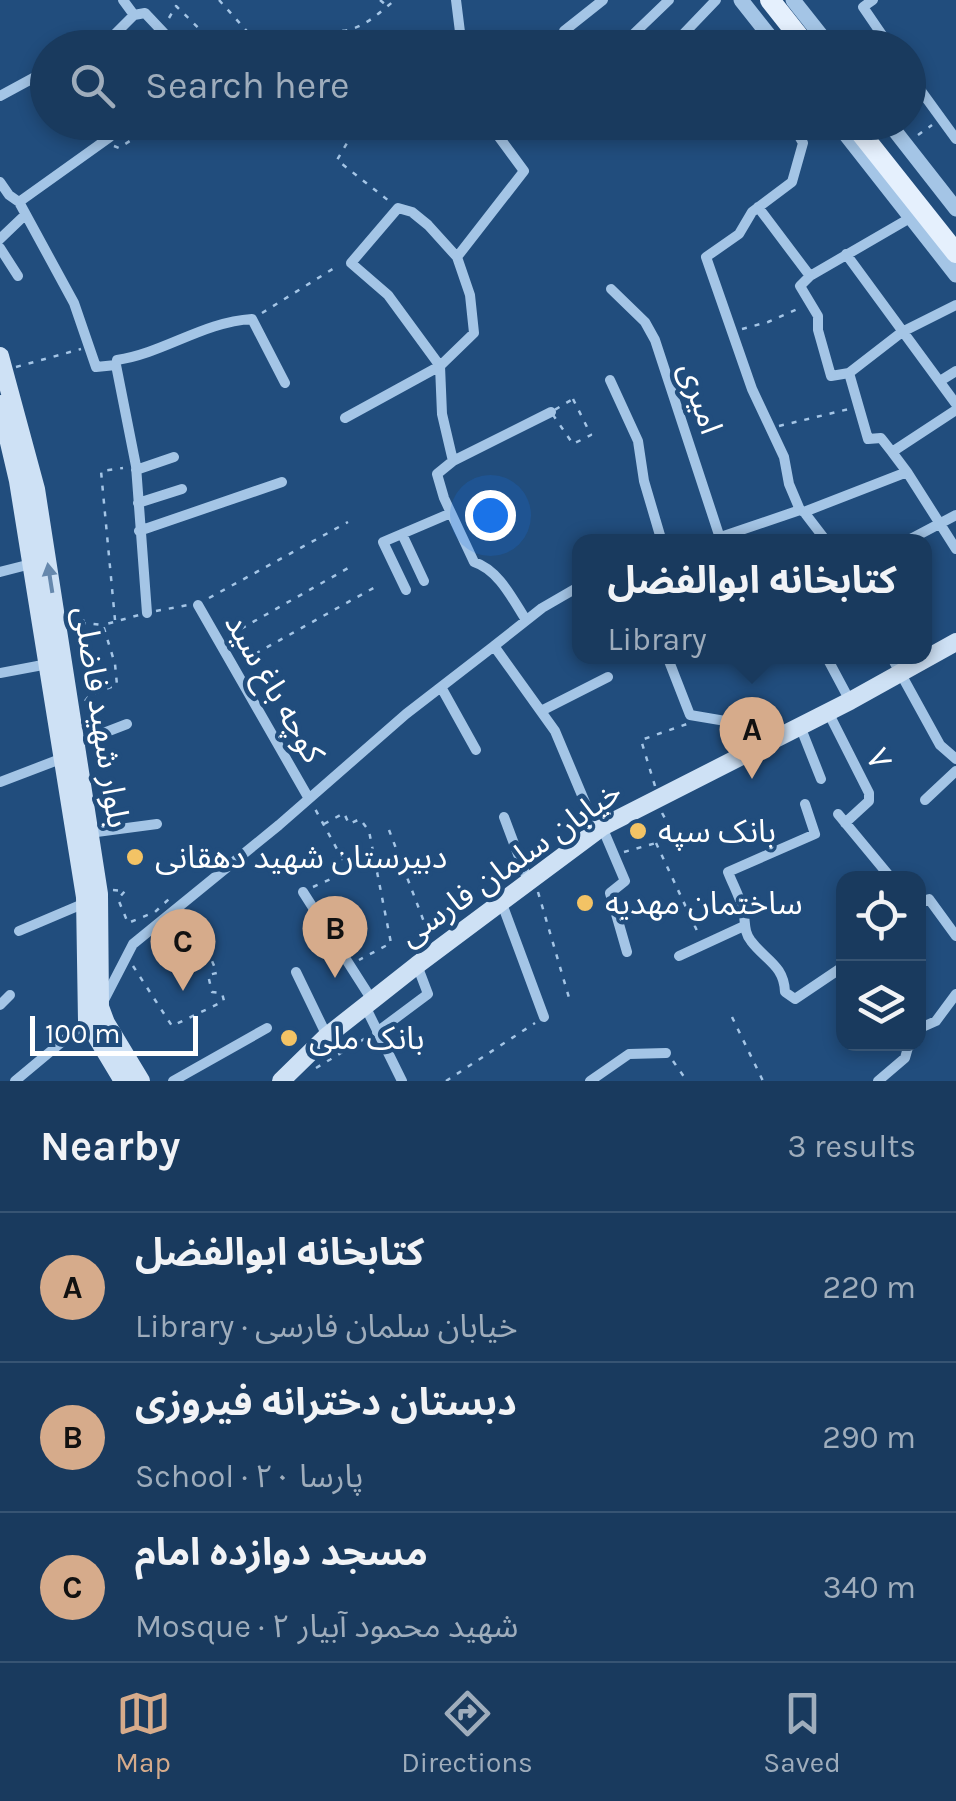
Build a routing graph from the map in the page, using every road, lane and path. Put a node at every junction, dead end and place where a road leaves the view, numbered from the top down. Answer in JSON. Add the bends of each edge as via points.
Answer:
{"nodes":[{"id":1,"x":123,"y":0,"type":"edge"},
{"id":2,"x":180,"y":0,"type":"edge"},
{"id":3,"x":218,"y":0,"type":"edge"},
{"id":4,"x":380,"y":0,"type":"edge"},
{"id":5,"x":395,"y":0,"type":"edge"},
{"id":6,"x":456,"y":0,"type":"edge"},
{"id":7,"x":603,"y":0,"type":"edge"},
{"id":8,"x":669,"y":0,"type":"edge"},
{"id":9,"x":716,"y":0,"type":"edge"},
{"id":10,"x":742,"y":0,"type":"edge"},
{"id":11,"x":755,"y":0,"type":"edge"},
{"id":12,"x":770,"y":0,"type":"edge"},
{"id":13,"x":795,"y":1,"type":"edge"},
{"id":14,"x":868,"y":4,"type":"edge"},
{"id":15,"x":176,"y":6,"type":"junction"},
{"id":16,"x":388,"y":6,"type":"junction"},
{"id":17,"x":134,"y":14,"type":"junction"},
{"id":18,"x":169,"y":18,"type":"dead end"},
{"id":19,"x":118,"y":30,"type":"edge"},
{"id":20,"x":162,"y":30,"type":"edge"},
{"id":21,"x":201,"y":30,"type":"edge"},
{"id":22,"x":246,"y":30,"type":"edge"},
{"id":23,"x":351,"y":30,"type":"edge"},
{"id":24,"x":460,"y":30,"type":"edge"},
{"id":25,"x":565,"y":30,"type":"edge"},
{"id":26,"x":637,"y":30,"type":"edge"},
{"id":27,"x":687,"y":30,"type":"edge"},
{"id":28,"x":765,"y":30,"type":"edge"},
{"id":29,"x":779,"y":30,"type":"edge"},
{"id":30,"x":794,"y":30,"type":"edge"},
{"id":31,"x":817,"y":30,"type":"edge"},
{"id":32,"x":882,"y":30,"type":"edge"},
{"id":33,"x":30,"y":80,"type":"edge"},
{"id":34,"x":0,"y":96,"type":"edge"},
{"id":35,"x":926,"y":98,"type":"edge"},
{"id":36,"x":941,"y":119,"type":"junction"},
{"id":37,"x":926,"y":129,"type":"edge"},
{"id":38,"x":956,"y":139,"type":"edge"},
{"id":39,"x":105,"y":140,"type":"edge"},
{"id":40,"x":131,"y":140,"type":"edge"},
{"id":41,"x":349,"y":140,"type":"edge"},
{"id":42,"x":501,"y":140,"type":"edge"},
{"id":43,"x":801,"y":140,"type":"edge"},
{"id":44,"x":850,"y":140,"type":"edge"},
{"id":45,"x":866,"y":140,"type":"edge"},
{"id":46,"x":882,"y":140,"type":"edge"},
{"id":47,"x":902,"y":140,"type":"edge"},
{"id":48,"x":911,"y":140,"type":"edge"},
{"id":49,"x":102,"y":142,"type":"junction"},
{"id":50,"x":905,"y":144,"type":"junction"},
{"id":51,"x":0,"y":182,"type":"edge"},
{"id":52,"x":20,"y":202,"type":"junction"},
{"id":53,"x":758,"y":207,"type":"junction"},
{"id":54,"x":398,"y":208,"type":"junction"},
{"id":55,"x":956,"y":209,"type":"edge"},
{"id":56,"x":26,"y":215,"type":"junction"},
{"id":57,"x":910,"y":218,"type":"junction"},
{"id":58,"x":956,"y":232,"type":"edge"},
{"id":59,"x":0,"y":238,"type":"edge"},
{"id":60,"x":0,"y":248,"type":"edge"},
{"id":61,"x":956,"y":252,"type":"edge"},
{"id":62,"x":846,"y":254,"type":"junction"},
{"id":63,"x":457,"y":257,"type":"junction"},
{"id":64,"x":352,"y":264,"type":"junction"},
{"id":65,"x":956,"y":275,"type":"edge"},
{"id":66,"x":18,"y":276,"type":"dead end"},
{"id":67,"x":810,"y":276,"type":"junction"},
{"id":68,"x":611,"y":288,"type":"dead end"},
{"id":69,"x":811,"y":303,"type":"junction"},
{"id":70,"x":956,"y":306,"type":"edge"},
{"id":71,"x":252,"y":319,"type":"junction"},
{"id":72,"x":732,"y":332,"type":"junction"},
{"id":73,"x":902,"y":332,"type":"junction"},
{"id":74,"x":90,"y":346,"type":"junction"},
{"id":75,"x":2,"y":363,"type":"edge"},
{"id":76,"x":116,"y":365,"type":"junction"},
{"id":77,"x":440,"y":366,"type":"junction"},
{"id":78,"x":956,"y":371,"type":"edge"},
{"id":79,"x":849,"y":373,"type":"junction"},
{"id":80,"x":610,"y":380,"type":"dead end"},
{"id":81,"x":940,"y":381,"type":"junction"},
{"id":82,"x":285,"y":383,"type":"dead end"},
{"id":83,"x":0,"y":404,"type":"edge"},
{"id":84,"x":859,"y":406,"type":"junction"},
{"id":85,"x":956,"y":407,"type":"edge"},
{"id":86,"x":552,"y":412,"type":"junction"},
{"id":87,"x":346,"y":418,"type":"dead end"},
{"id":88,"x":768,"y":429,"type":"junction"},
{"id":89,"x":892,"y":452,"type":"junction"},
{"id":90,"x":6,"y":454,"type":"edge"},
{"id":91,"x":174,"y":457,"type":"dead end"},
{"id":92,"x":453,"y":462,"type":"junction"},
{"id":93,"x":136,"y":468,"type":"junction"},
{"id":94,"x":907,"y":472,"type":"junction"},
{"id":95,"x":282,"y":482,"type":"dead end"},
{"id":96,"x":182,"y":488,"type":"dead end"},
{"id":97,"x":138,"y":503,"type":"junction"},
{"id":98,"x":802,"y":511,"type":"junction"},
{"id":99,"x":451,"y":513,"type":"junction"},
{"id":100,"x":956,"y":515,"type":"edge"},
{"id":101,"x":348,"y":522,"type":"dead end"},
{"id":102,"x":939,"y":522,"type":"junction"},
{"id":103,"x":140,"y":532,"type":"junction"},
{"id":104,"x":402,"y":534,"type":"junction"},
{"id":105,"x":660,"y":534,"type":"edge"},
{"id":106,"x":723,"y":534,"type":"edge"},
{"id":107,"x":736,"y":534,"type":"edge"},
{"id":108,"x":821,"y":534,"type":"edge"},
{"id":109,"x":919,"y":534,"type":"edge"},
{"id":110,"x":956,"y":549,"type":"edge"},
{"id":111,"x":31,"y":564,"type":"junction"},
{"id":112,"x":350,"y":567,"type":"dead end"},
{"id":113,"x":0,"y":572,"type":"edge"},
{"id":114,"x":424,"y":581,"type":"dead end"},
{"id":115,"x":377,"y":586,"type":"dead end"},
{"id":116,"x":406,"y":590,"type":"dead end"},
{"id":117,"x":572,"y":590,"type":"edge"},
{"id":118,"x":198,"y":604,"type":"junction"},
{"id":119,"x":147,"y":613,"type":"junction"},
{"id":120,"x":55,"y":614,"type":"junction"},
{"id":121,"x":526,"y":620,"type":"junction"},
{"id":122,"x":116,"y":621,"type":"junction"},
{"id":123,"x":103,"y":625,"type":"junction"},
{"id":124,"x":220,"y":641,"type":"junction"},
{"id":125,"x":494,"y":646,"type":"junction"},
{"id":126,"x":48,"y":664,"type":"junction"},
{"id":127,"x":670,"y":664,"type":"edge"},
{"id":128,"x":830,"y":664,"type":"edge"},
{"id":129,"x":234,"y":665,"type":"junction"},
{"id":130,"x":895,"y":665,"type":"edge"},
{"id":131,"x":0,"y":673,"type":"edge"},
{"id":132,"x":608,"y":677,"type":"dead end"},
{"id":133,"x":441,"y":687,"type":"junction"},
{"id":134,"x":850,"y":700,"type":"junction"},
{"id":135,"x":69,"y":704,"type":"junction"},
{"id":136,"x":542,"y":710,"type":"junction"},
{"id":137,"x":828,"y":712,"type":"junction"},
{"id":138,"x":704,"y":718,"type":"junction"},
{"id":139,"x":127,"y":724,"type":"dead end"},
{"id":140,"x":795,"y":729,"type":"junction"},
{"id":141,"x":476,"y":750,"type":"dead end"},
{"id":142,"x":69,"y":751,"type":"junction"},
{"id":143,"x":956,"y":759,"type":"edge"},
{"id":144,"x":956,"y":771,"type":"edge"},
{"id":145,"x":821,"y":779,"type":"dead end"},
{"id":146,"x":0,"y":782,"type":"edge"},
{"id":147,"x":308,"y":797,"type":"junction"},
{"id":148,"x":657,"y":798,"type":"junction"},
{"id":149,"x":925,"y":800,"type":"dead end"},
{"id":150,"x":805,"y":804,"type":"dead end"},
{"id":151,"x":504,"y":817,"type":"dead end"},
{"id":152,"x":157,"y":824,"type":"dead end"},
{"id":153,"x":324,"y":824,"type":"junction"},
{"id":154,"x":599,"y":829,"type":"junction"},
{"id":155,"x":389,"y":830,"type":"dead end"},
{"id":156,"x":89,"y":833,"type":"junction"},
{"id":157,"x":656,"y":843,"type":"junction"},
{"id":158,"x":616,"y":860,"type":"junction"},
{"id":159,"x":886,"y":871,"type":"edge"},
{"id":160,"x":530,"y":878,"type":"junction"},
{"id":161,"x":303,"y":892,"type":"joint"},
{"id":162,"x":92,"y":899,"type":"junction"},
{"id":163,"x":500,"y":900,"type":"junction"},
{"id":164,"x":926,"y":901,"type":"edge"},
{"id":165,"x":176,"y":903,"type":"junction"},
{"id":166,"x":744,"y":926,"type":"junction"},
{"id":167,"x":19,"y":931,"type":"dead end"},
{"id":168,"x":956,"y":936,"type":"edge"},
{"id":169,"x":704,"y":945,"type":"junction"},
{"id":170,"x":435,"y":951,"type":"junction"},
{"id":171,"x":627,"y":952,"type":"dead end"},
{"id":172,"x":127,"y":956,"type":"junction"},
{"id":173,"x":679,"y":956,"type":"dead end"},
{"id":174,"x":416,"y":965,"type":"junction"},
{"id":175,"x":350,"y":966,"type":"junction"},
{"id":176,"x":836,"y":971,"type":"edge"},
{"id":177,"x":296,"y":972,"type":"dead end"},
{"id":178,"x":956,"y":994,"type":"edge"},
{"id":179,"x":10,"y":995,"type":"dead end"},
{"id":180,"x":570,"y":1001,"type":"dead end"},
{"id":181,"x":368,"y":1003,"type":"junction"},
{"id":182,"x":0,"y":1005,"type":"edge"},
{"id":183,"x":94,"y":1014,"type":"junction"},
{"id":184,"x":544,"y":1016,"type":"joint"},
{"id":185,"x":732,"y":1017,"type":"dead end"},
{"id":186,"x":926,"y":1026,"type":"edge"},
{"id":187,"x":267,"y":1028,"type":"dead end"},
{"id":188,"x":377,"y":1032,"type":"junction"},
{"id":189,"x":327,"y":1036,"type":"junction"},
{"id":190,"x":908,"y":1051,"type":"edge"},
{"id":191,"x":666,"y":1052,"type":"joint"},
{"id":192,"x":310,"y":1071,"type":"dead end"},
{"id":193,"x":15,"y":1081,"type":"edge"},
{"id":194,"x":123,"y":1081,"type":"edge"},
{"id":195,"x":141,"y":1081,"type":"edge"},
{"id":196,"x":173,"y":1081,"type":"edge"},
{"id":197,"x":280,"y":1081,"type":"edge"},
{"id":198,"x":402,"y":1081,"type":"edge"},
{"id":199,"x":446,"y":1081,"type":"edge"},
{"id":200,"x":590,"y":1081,"type":"edge"},
{"id":201,"x":687,"y":1081,"type":"edge"},
{"id":202,"x":763,"y":1081,"type":"edge"},
{"id":203,"x":878,"y":1081,"type":"edge"}],
"edges":[{"from":1,"to":17,"type":"street"},
{"from":2,"to":15,"type":"path"},
{"from":3,"to":22,"type":"path"},
{"from":4,"to":16,"type":"path"},
{"from":5,"to":16,"type":"path"},
{"from":6,"to":24,"type":"street"},
{"from":7,"to":25,"type":"street"},
{"from":8,"to":26,"type":"street"},
{"from":9,"to":27,"type":"street"},
{"from":10,"to":28,"type":"street"},
{"from":11,"to":29,"type":"main road"},
{"from":12,"to":30,"type":"main road"},
{"from":13,"to":31,"type":"street"},
{"from":14,"to":32,"type":"street"},
{"from":15,"to":18,"type":"path"},
{"from":15,"to":21,"type":"path"},
{"from":16,"to":23,"type":"path"},
{"from":17,"to":19,"type":"street"},
{"from":17,"to":20,"type":"street","via":[[145,13]]},
{"from":33,"to":34,"type":"street"},
{"from":35,"to":36,"type":"street"},
{"from":36,"to":37,"type":"path"},
{"from":36,"to":38,"type":"street"},
{"from":39,"to":49,"type":"street"},
{"from":40,"to":49,"type":"path","via":[[118,148]]},
{"from":41,"to":54,"type":"path","via":[[337,160]]},
{"from":42,"to":63,"type":"street","via":[[524,171]]},
{"from":43,"to":53,"type":"street","via":[[792,182]]},
{"from":44,"to":57,"type":"street"},
{"from":45,"to":61,"type":"main road"},
{"from":46,"to":58,"type":"main road"},
{"from":47,"to":50,"type":"street"},
{"from":48,"to":50,"type":"path"},
{"from":49,"to":52,"type":"street"},
{"from":50,"to":55,"type":"street"},
{"from":51,"to":52,"type":"street"},
{"from":52,"to":56,"type":"street"},
{"from":53,"to":67,"type":"street"},
{"from":53,"to":72,"type":"street","via":[[739,234],[706,257]]},
{"from":54,"to":63,"type":"street","via":[[428,225]]},
{"from":54,"to":64,"type":"street"},
{"from":56,"to":59,"type":"street"},
{"from":56,"to":74,"type":"street"},
{"from":57,"to":62,"type":"street"},
{"from":57,"to":65,"type":"street"},
{"from":60,"to":66,"type":"street"},
{"from":62,"to":67,"type":"street"},
{"from":62,"to":73,"type":"street"},
{"from":63,"to":77,"type":"street","via":[[474,333]]},
{"from":64,"to":71,"type":"path","via":[[334,266]]},
{"from":64,"to":77,"type":"street","via":[[388,295]]},
{"from":67,"to":69,"type":"street","via":[[800,286]]},
{"from":68,"to":106,"type":"street","name":"امیری","via":[[655,340]]},
{"from":69,"to":72,"type":"path"},
{"from":69,"to":79,"type":"street","via":[[831,376]]},
{"from":70,"to":73,"type":"street"},
{"from":71,"to":76,"type":"street","via":[[203,329]]},
{"from":71,"to":82,"type":"street"},
{"from":72,"to":88,"type":"street"},
{"from":73,"to":79,"type":"street"},
{"from":73,"to":81,"type":"street"},
{"from":74,"to":75,"type":"path"},
{"from":74,"to":76,"type":"street","via":[[96,368]]},
{"from":120,"to":75,"type":"main road","name":"بلوار شهید فاضلی","one_way":true,"via":[[36,489]]},
{"from":76,"to":93,"type":"street"},
{"from":77,"to":87,"type":"street"},
{"from":77,"to":92,"type":"street"},
{"from":78,"to":81,"type":"street"},
{"from":79,"to":84,"type":"street"},
{"from":80,"to":105,"type":"street","via":[[638,442]]},
{"from":81,"to":85,"type":"street"},
{"from":83,"to":90,"type":"main road","name":"بلوار شهید فاضلی"},
{"from":84,"to":88,"type":"path"},
{"from":84,"to":89,"type":"street","via":[[868,439],[881,438]]},
{"from":85,"to":89,"type":"street"},
{"from":86,"to":86,"type":"path","via":[[574,444],[591,436],[573,399]]},
{"from":86,"to":92,"type":"street"},
{"from":88,"to":98,"type":"street"},
{"from":89,"to":94,"type":"street"},
{"from":90,"to":111,"type":"main road","name":"بلوار شهید فاضلی"},
{"from":91,"to":93,"type":"street"},
{"from":92,"to":99,"type":"street","via":[[437,474]]},
{"from":93,"to":97,"type":"street"},
{"from":93,"to":122,"type":"path","via":[[101,471]]},
{"from":94,"to":98,"type":"street"},
{"from":94,"to":102,"type":"street"},
{"from":95,"to":103,"type":"street"},
{"from":96,"to":97,"type":"street"},
{"from":97,"to":103,"type":"street"},
{"from":98,"to":107,"type":"street"},
{"from":98,"to":108,"type":"street"},
{"from":99,"to":104,"type":"street"},
{"from":99,"to":121,"type":"street","via":[[474,562],[500,581]]},
{"from":100,"to":102,"type":"street"},
{"from":101,"to":118,"type":"path"},
{"from":102,"to":109,"type":"street"},
{"from":102,"to":110,"type":"street"},
{"from":103,"to":119,"type":"street"},
{"from":104,"to":114,"type":"street"},
{"from":104,"to":116,"type":"street","via":[[383,542]]},
{"from":111,"to":113,"type":"street"},
{"from":111,"to":126,"type":"main road","name":"بلوار شهید فاضلی"},
{"from":112,"to":124,"type":"path"},
{"from":115,"to":129,"type":"path"},
{"from":117,"to":121,"type":"street"},
{"from":118,"to":119,"type":"path"},
{"from":118,"to":124,"type":"street","name":"کوچه باغ سید"},
{"from":119,"to":122,"type":"path"},
{"from":120,"to":123,"type":"path","via":[[79,606],[84,623]]},
{"from":120,"to":135,"type":"main road","name":"بلوار شهید فاضلی"},
{"from":121,"to":125,"type":"street"},
{"from":122,"to":123,"type":"path"},
{"from":123,"to":135,"type":"path","via":[[116,685]]},
{"from":124,"to":129,"type":"street","name":"کوچه باغ سید"},
{"from":125,"to":133,"type":"street"},
{"from":125,"to":136,"type":"street"},
{"from":126,"to":131,"type":"street"},
{"from":126,"to":142,"type":"main road","name":"بلوار شهید فاضلی"},
{"from":127,"to":138,"type":"street","via":[[690,715]]},
{"from":128,"to":134,"type":"street"},
{"from":129,"to":147,"type":"street","name":"کوچه باغ سید"},
{"from":130,"to":134,"type":"main road","name":"خیابان سلمان فارسی"},
{"from":130,"to":143,"type":"street","via":[[940,745]]},
{"from":132,"to":136,"type":"street"},
{"from":133,"to":141,"type":"street"},
{"from":133,"to":147,"type":"street"},
{"from":134,"to":137,"type":"main road","name":"خیابان سلمان فارسی"},
{"from":135,"to":142,"type":"main road","name":"بلوار شهید فاضلی"},
{"from":136,"to":154,"type":"street"},
{"from":137,"to":140,"type":"main road","name":"خیابان سلمان فارسی"},
{"from":137,"to":159,"type":"street","name":"۷","via":[[869,801],[841,819]]},
{"from":138,"to":140,"type":"street"},
{"from":138,"to":148,"type":"path","via":[[641,740]]},
{"from":139,"to":142,"type":"street"},
{"from":140,"to":145,"type":"street"},
{"from":140,"to":148,"type":"main road","name":"خیابان سلمان فارسی"},
{"from":142,"to":146,"type":"street"},
{"from":142,"to":156,"type":"main road","name":"بلوار شهید فاضلی"},
{"from":142,"to":162,"type":"main road","name":"بلوار شهید فاضلی"},
{"from":144,"to":149,"type":"street"},
{"from":147,"to":153,"type":"path"},
{"from":147,"to":165,"type":"street"},
{"from":148,"to":154,"type":"main road","name":"خیابان سلمان فارسی"},
{"from":148,"to":157,"type":"path","via":[[668,824]]},
{"from":150,"to":166,"type":"street","via":[[815,834],[728,872]]},
{"from":151,"to":160,"type":"street"},
{"from":152,"to":156,"type":"street"},
{"from":153,"to":161,"type":"path","via":[[349,871]]},
{"from":153,"to":175,"type":"path","via":[[344,813],[350,824],[360,819],[370,830],[391,943]]},
{"from":154,"to":158,"type":"street"},
{"from":154,"to":160,"type":"main road","name":"خیابان سلمان فارسی"},
{"from":155,"to":170,"type":"path"},
{"from":156,"to":162,"type":"main road","name":"بلوار شهید فاضلی"},
{"from":157,"to":158,"type":"path"},
{"from":157,"to":169,"type":"path"},
{"from":158,"to":171,"type":"street","via":[[625,881],[610,892]]},
{"from":160,"to":163,"type":"main road","name":"خیابان سلمان فارسی"},
{"from":160,"to":180,"type":"path"},
{"from":161,"to":175,"type":"street"},
{"from":162,"to":165,"type":"path","via":[[124,891],[118,899],[128,922],[168,899]]},
{"from":162,"to":167,"type":"street"},
{"from":162,"to":183,"type":"main road","name":"بلوار شهید فاضلی"},
{"from":163,"to":170,"type":"main road","name":"خیابان سلمان فارسی"},
{"from":163,"to":184,"type":"street"},
{"from":164,"to":168,"type":"street"},
{"from":165,"to":172,"type":"street"},
{"from":165,"to":172,"type":"path","via":[[206,963],[212,961],[212,992],[222,993],[224,1001],[172,1026]]},
{"from":166,"to":169,"type":"street"},
{"from":166,"to":176,"type":"street","via":[[795,999]]},
{"from":169,"to":173,"type":"street"},
{"from":170,"to":174,"type":"main road","name":"خیابان سلمان فارسی"},
{"from":172,"to":183,"type":"street"},
{"from":174,"to":181,"type":"main road","name":"خیابان سلمان فارسی"},
{"from":174,"to":188,"type":"street","via":[[428,994]]},
{"from":175,"to":181,"type":"street"},
{"from":177,"to":189,"type":"street"},
{"from":178,"to":186,"type":"street"},
{"from":179,"to":182,"type":"street"},
{"from":181,"to":188,"type":"street"},
{"from":181,"to":189,"type":"main road","name":"خیابان سلمان فارسی"},
{"from":183,"to":193,"type":"street"},
{"from":183,"to":194,"type":"main road"},
{"from":183,"to":195,"type":"main road","name":"بلوار شهید فاضلی"},
{"from":184,"to":199,"type":"path"},
{"from":185,"to":202,"type":"path"},
{"from":187,"to":196,"type":"street"},
{"from":188,"to":192,"type":"path"},
{"from":188,"to":198,"type":"street"},
{"from":189,"to":197,"type":"main road","name":"خیابان سلمان فارسی"},
{"from":190,"to":203,"type":"street"},
{"from":191,"to":200,"type":"street","via":[[629,1054]]},
{"from":191,"to":201,"type":"path"}]}
